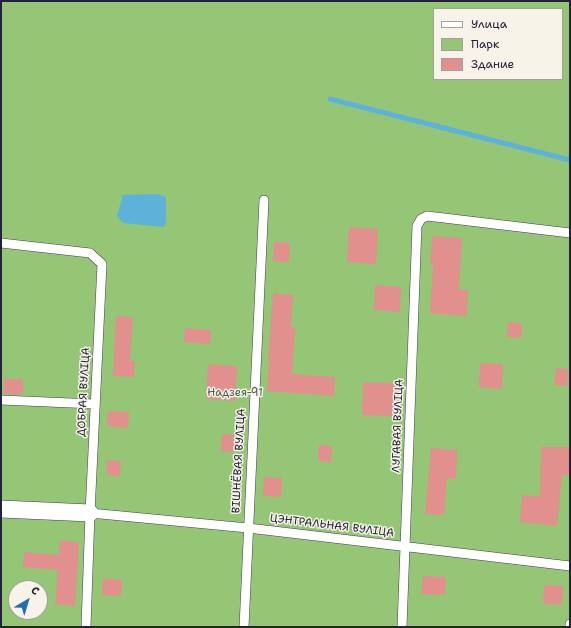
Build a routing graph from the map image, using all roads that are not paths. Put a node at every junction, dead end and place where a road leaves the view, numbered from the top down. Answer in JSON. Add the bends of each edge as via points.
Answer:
{"nodes":[{"id":1,"x":264,"y":200,"type":"dead end"},
{"id":2,"x":570,"y":233,"type":"edge"},
{"id":3,"x":1,"y":243,"type":"edge"},
{"id":4,"x":1,"y":400,"type":"edge"},
{"id":5,"x":96,"y":404,"type":"junction"},
{"id":6,"x":1,"y":509,"type":"edge"},
{"id":7,"x":90,"y":513,"type":"junction"},
{"id":8,"x":248,"y":528,"type":"junction"},
{"id":9,"x":405,"y":547,"type":"junction"},
{"id":10,"x":570,"y":566,"type":"edge"},
{"id":11,"x":570,"y":624,"type":"edge"},
{"id":12,"x":86,"y":627,"type":"edge"},
{"id":13,"x":244,"y":627,"type":"edge"},
{"id":14,"x":402,"y":627,"type":"edge"},
{"id":15,"x":570,"y":627,"type":"edge"}],
"edges":[{"from":1,"to":8,"type":"lane","name":"ВІШНЁВАЯ ВУЛІЦА"},
{"from":2,"to":9,"type":"lane","name":"ЛУГАВАЯ ВУЛІЦА","via":[[427,216],[421,219],[417,226]]},
{"from":3,"to":5,"type":"lane","name":"ДОБРАЯ ВУЛІЦА","via":[[90,253],[102,264]]},
{"from":4,"to":5,"type":"lane"},
{"from":5,"to":7,"type":"lane","name":"ДОБРАЯ ВУЛІЦА"},
{"from":6,"to":7,"type":"street"},
{"from":7,"to":8,"type":"lane","name":"ЦЭНТРАЛЬНАЯ ВУЛІЦА"},
{"from":7,"to":12,"type":"lane","name":"ДОБРАЯ ВУЛІЦА"},
{"from":8,"to":9,"type":"lane","name":"ЦЭНТРАЛЬНАЯ ВУЛІЦА"},
{"from":8,"to":13,"type":"lane","name":"ВІШНЁВАЯ ВУЛІЦА"},
{"from":9,"to":10,"type":"lane","name":"ЦЭНТРАЛЬНАЯ ВУЛІЦА"},
{"from":9,"to":14,"type":"lane","name":"ЛУГАВАЯ ВУЛІЦА"},
{"from":11,"to":15,"type":"lane"}]}
